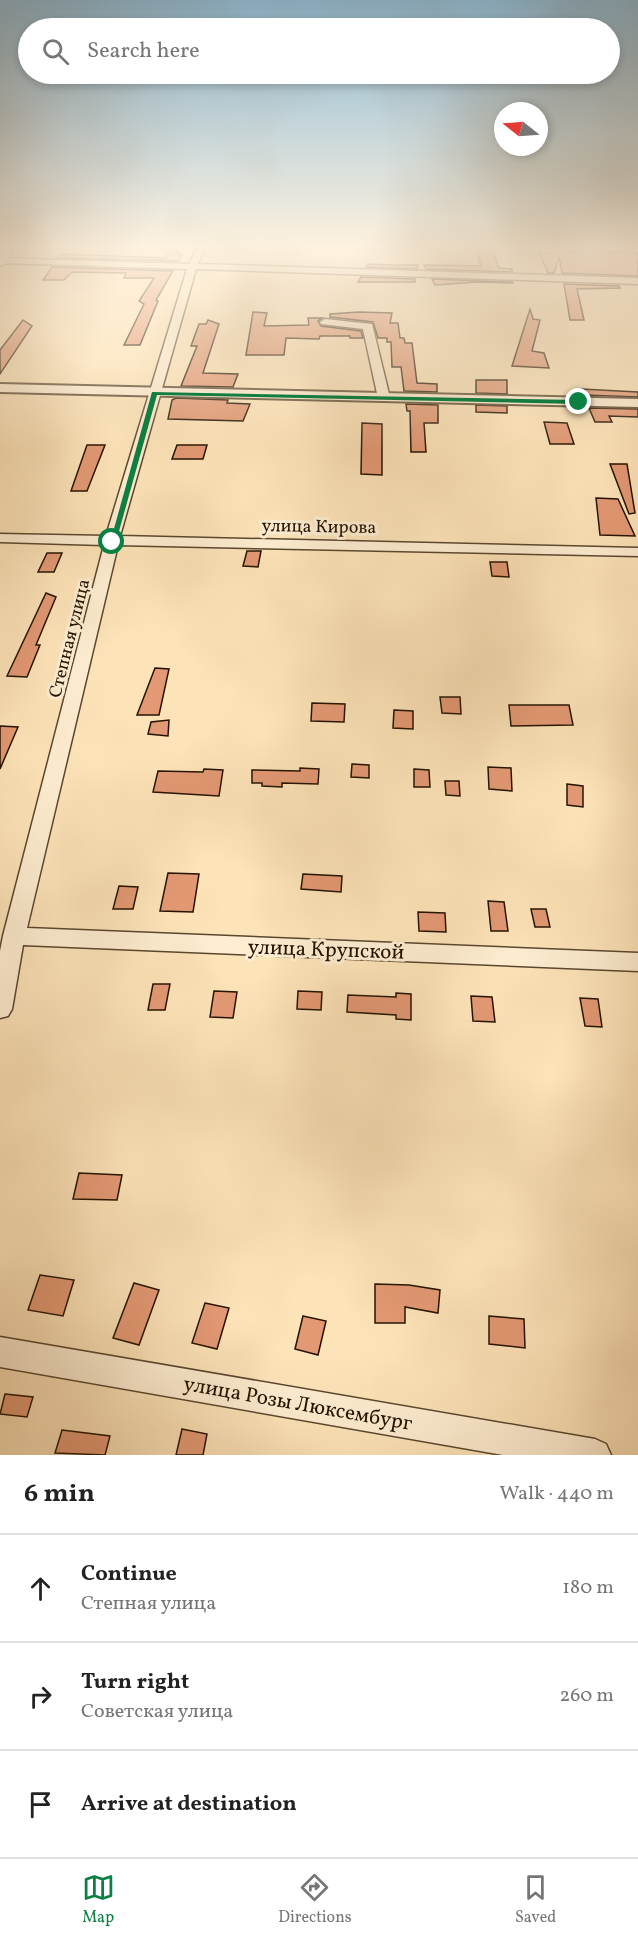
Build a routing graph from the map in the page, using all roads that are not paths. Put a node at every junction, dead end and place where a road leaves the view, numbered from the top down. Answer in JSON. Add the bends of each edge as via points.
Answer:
{"nodes":[{"id":1,"x":178,"y":314,"type":"edge"},
{"id":2,"x":325,"y":322,"type":"dead end"},
{"id":3,"x":0,"y":388,"type":"edge"},
{"id":4,"x":155,"y":393,"type":"junction"},
{"id":5,"x":384,"y":398,"type":"junction"},
{"id":6,"x":638,"y":404,"type":"edge"},
{"id":7,"x":0,"y":538,"type":"edge"},
{"id":8,"x":112,"y":542,"type":"junction"},
{"id":9,"x":638,"y":552,"type":"edge"},
{"id":10,"x":14,"y":936,"type":"junction"},
{"id":11,"x":638,"y":962,"type":"edge"},
{"id":12,"x":0,"y":1009,"type":"edge"},
{"id":13,"x":0,"y":1352,"type":"edge"},
{"id":14,"x":595,"y":1455,"type":"edge"}],
"edges":[{"from":1,"to":4,"type":"street","name":"Степная улица"},
{"from":2,"to":5,"type":"street","via":[[368,326]]},
{"from":3,"to":4,"type":"street"},
{"from":4,"to":5,"type":"street"},
{"from":4,"to":8,"type":"street","name":"Степная улица"},
{"from":5,"to":6,"type":"street"},
{"from":7,"to":8,"type":"street","name":"улица Кирова"},
{"from":8,"to":9,"type":"street","name":"улица Кирова"},
{"from":8,"to":10,"type":"street","name":"Степная улица"},
{"from":10,"to":11,"type":"street","name":"улица Крупской"},
{"from":10,"to":12,"type":"street","name":"Степная улица"},
{"from":13,"to":14,"type":"street","name":"улица Розы Люксембург"}]}
